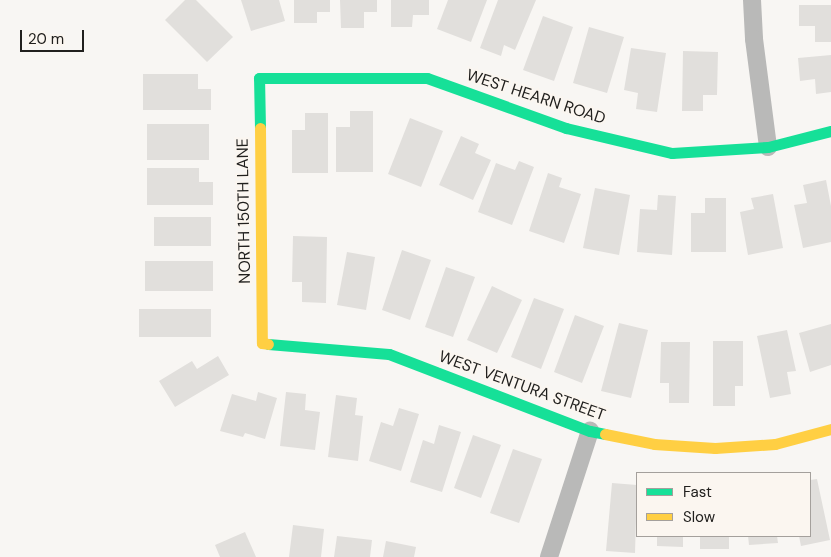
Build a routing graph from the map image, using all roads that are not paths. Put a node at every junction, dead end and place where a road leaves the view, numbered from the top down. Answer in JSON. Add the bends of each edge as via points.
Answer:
{"nodes":[{"id":1,"x":752,"y":0,"type":"edge"},
{"id":2,"x":259,"y":78,"type":"joint"},
{"id":3,"x":831,"y":131,"type":"edge"},
{"id":4,"x":768,"y":147,"type":"junction"},
{"id":5,"x":262,"y":343,"type":"joint"},
{"id":6,"x":831,"y":429,"type":"edge"},
{"id":7,"x":590,"y":432,"type":"junction"},
{"id":8,"x":549,"y":557,"type":"edge"}],
"edges":[{"from":1,"to":4,"type":"street"},
{"from":2,"to":4,"type":"street","name":"WEST HEARN ROAD","via":[[427,78],[566,128],[672,153]]},
{"from":2,"to":5,"type":"street","name":"NORTH 150TH LANE"},
{"from":3,"to":4,"type":"street","name":"WEST HEARN ROAD"},
{"from":5,"to":7,"type":"street","name":"WEST VENTURA STREET","via":[[389,354]]},
{"from":6,"to":7,"type":"street","name":"WEST VENTURA STREET","via":[[775,444],[715,448],[654,444]]},
{"from":7,"to":8,"type":"street"}]}
